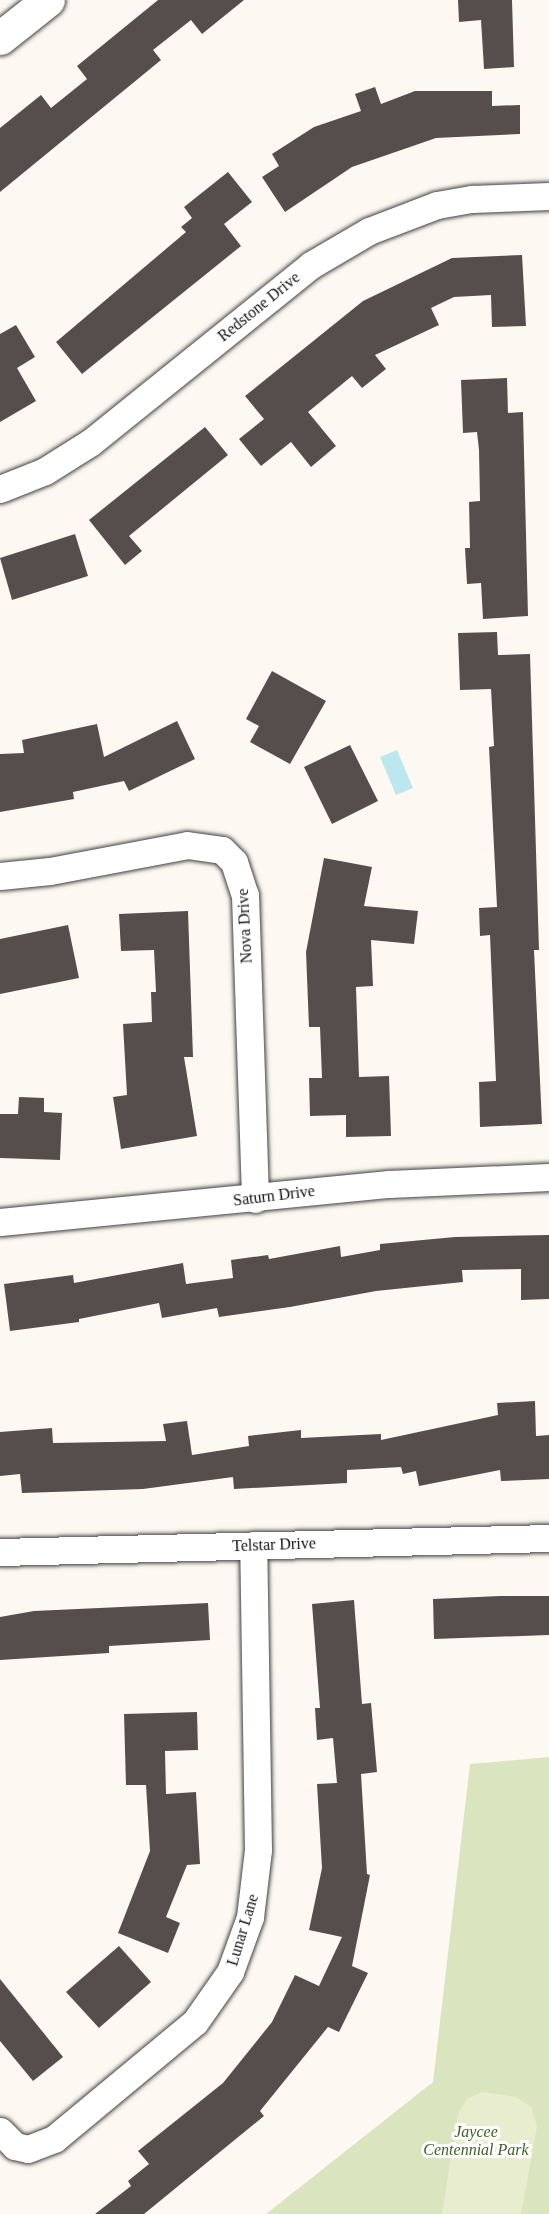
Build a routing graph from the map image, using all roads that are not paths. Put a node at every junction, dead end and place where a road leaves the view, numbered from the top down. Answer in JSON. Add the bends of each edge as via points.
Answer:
{"nodes":[{"id":1,"x":48,"y":0,"type":"edge"},
{"id":2,"x":0,"y":38,"type":"edge"},
{"id":3,"x":549,"y":196,"type":"edge"},
{"id":4,"x":0,"y":489,"type":"edge"},
{"id":5,"x":0,"y":876,"type":"edge"},
{"id":6,"x":549,"y":1177,"type":"edge"},
{"id":7,"x":255,"y":1199,"type":"junction"},
{"id":8,"x":0,"y":1222,"type":"edge"},
{"id":9,"x":549,"y":1538,"type":"edge"},
{"id":10,"x":253,"y":1545,"type":"junction"},
{"id":11,"x":0,"y":1552,"type":"edge"},
{"id":12,"x":0,"y":2131,"type":"edge"}],
"edges":[{"from":1,"to":2,"type":"street"},
{"from":3,"to":4,"type":"street","name":"Redstone Drive","via":[[472,199],[437,206],[359,236],[312,265],[92,442],[45,471]]},
{"from":5,"to":7,"type":"street","name":"Nova Drive","via":[[50,871],[187,845],[222,850],[234,862],[245,895]]},
{"from":6,"to":7,"type":"street","name":"Saturn Drive","via":[[389,1184]]},
{"from":7,"to":8,"type":"street","name":"Saturn Drive"},
{"from":9,"to":10,"type":"street","name":"Telstar Drive"},
{"from":10,"to":11,"type":"street","name":"Telstar Drive"},
{"from":10,"to":12,"type":"street","name":"Lunar Lane","via":[[257,1873],[250,1917],[230,1972],[195,2022],[54,2139],[28,2149],[15,2146]]}]}
